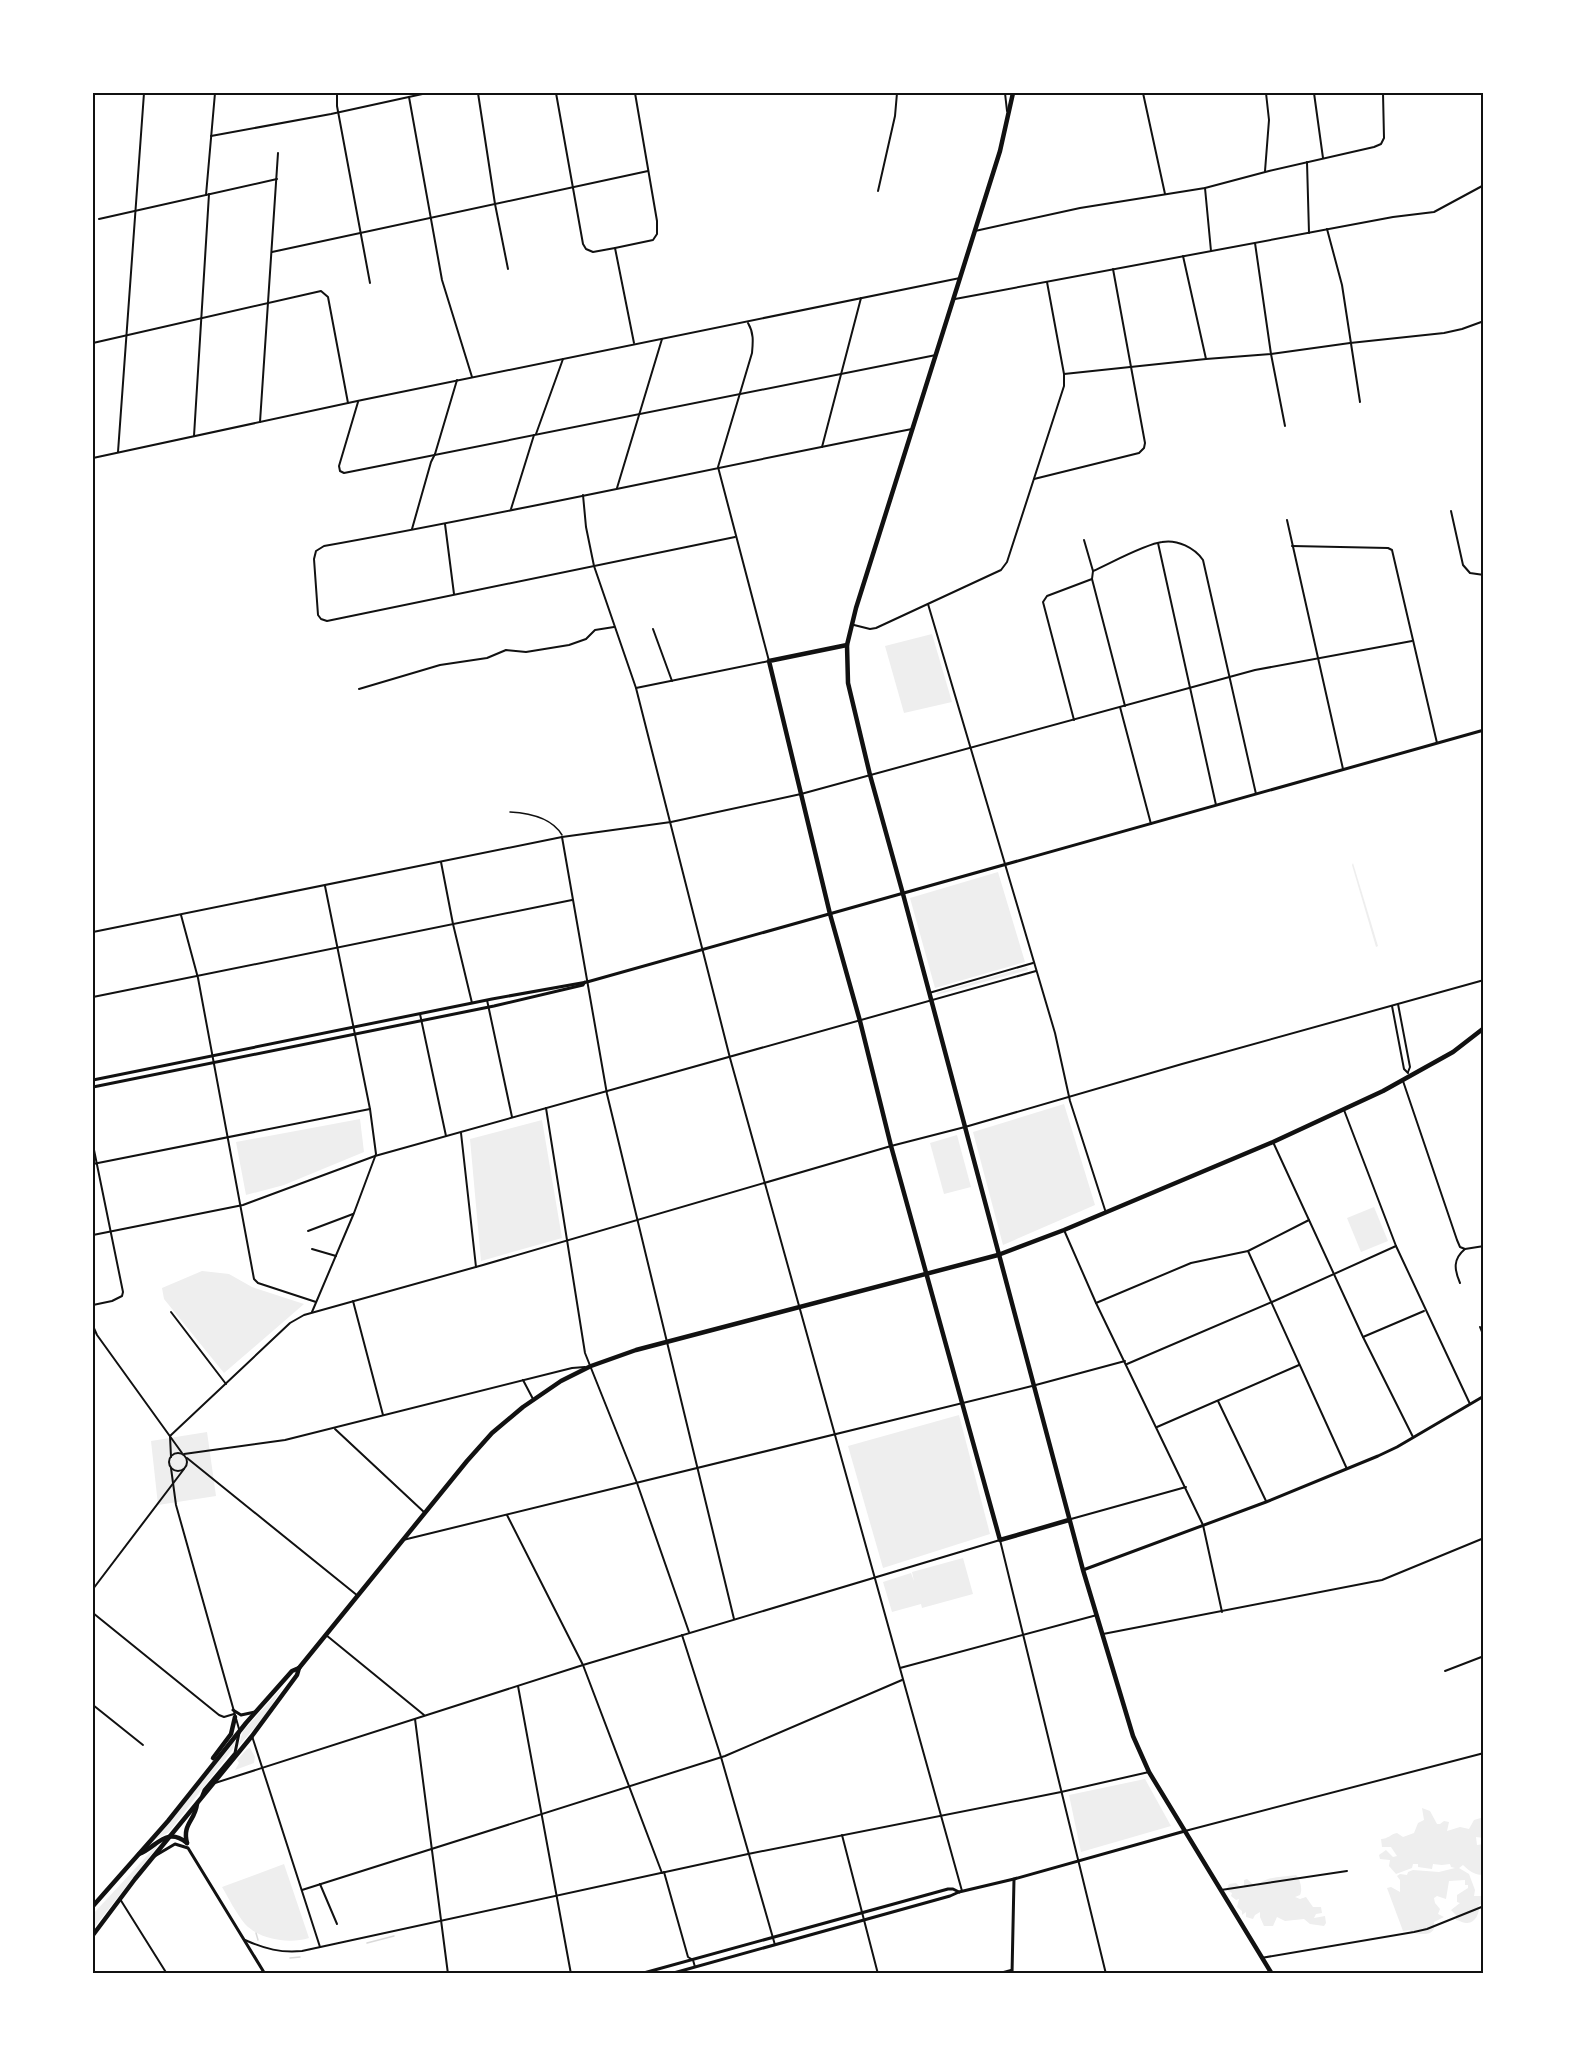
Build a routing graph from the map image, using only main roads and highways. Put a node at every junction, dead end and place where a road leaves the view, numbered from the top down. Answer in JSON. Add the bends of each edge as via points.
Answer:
{"nodes":[{"id":1,"x":1013,"y":93,"type":"edge"},
{"id":2,"x":847,"y":645,"type":"junction"},
{"id":3,"x":1484,"y":1028,"type":"edge"},
{"id":4,"x":998,"y":1255,"type":"junction"},
{"id":5,"x":927,"y":1274,"type":"junction"},
{"id":6,"x":1069,"y":1520,"type":"junction"},
{"id":7,"x":299,"y":1668,"type":"junction"},
{"id":8,"x":234,"y":1714,"type":"road end"},
{"id":9,"x":193,"y":1788,"type":"junction"},
{"id":10,"x":199,"y":1802,"type":"junction"},
{"id":11,"x":170,"y":1836,"type":"junction"},
{"id":12,"x":138,"y":1854,"type":"junction"},
{"id":13,"x":93,"y":1906,"type":"edge"},
{"id":14,"x":93,"y":1935,"type":"edge"},
{"id":15,"x":1272,"y":1974,"type":"edge"}],
"edges":[{"from":1,"to":2,"type":"main road","via":[[975,231]]},
{"from":2,"to":4,"type":"main road","via":[[848,682],[870,776]]},
{"from":2,"to":5,"type":"main road","via":[[769,661],[830,914]]},
{"from":3,"to":4,"type":"main road","via":[[1453,1052],[1344,1110],[1106,1213]]},
{"from":4,"to":5,"type":"main road"},
{"from":4,"to":6,"type":"main road"},
{"from":5,"to":6,"type":"main road","via":[[1000,1540]]},
{"from":5,"to":7,"type":"main road","via":[[636,1350],[561,1381],[533,1399],[478,1448]]},
{"from":6,"to":15,"type":"main road","via":[[1133,1736],[1149,1772]]},
{"from":7,"to":9,"type":"main road","via":[[256,1711]]},
{"from":7,"to":10,"type":"main road","via":[[252,1736]]},
{"from":8,"to":9,"type":"main road","via":[[231,1734]]},
{"from":9,"to":12,"type":"main road"},
{"from":10,"to":11,"type":"main road"},
{"from":10,"to":11,"type":"main road","via":[[185,1829],[187,1846]]},
{"from":11,"to":12,"type":"main road"},
{"from":11,"to":14,"type":"main road"},
{"from":12,"to":13,"type":"main road"}]}
